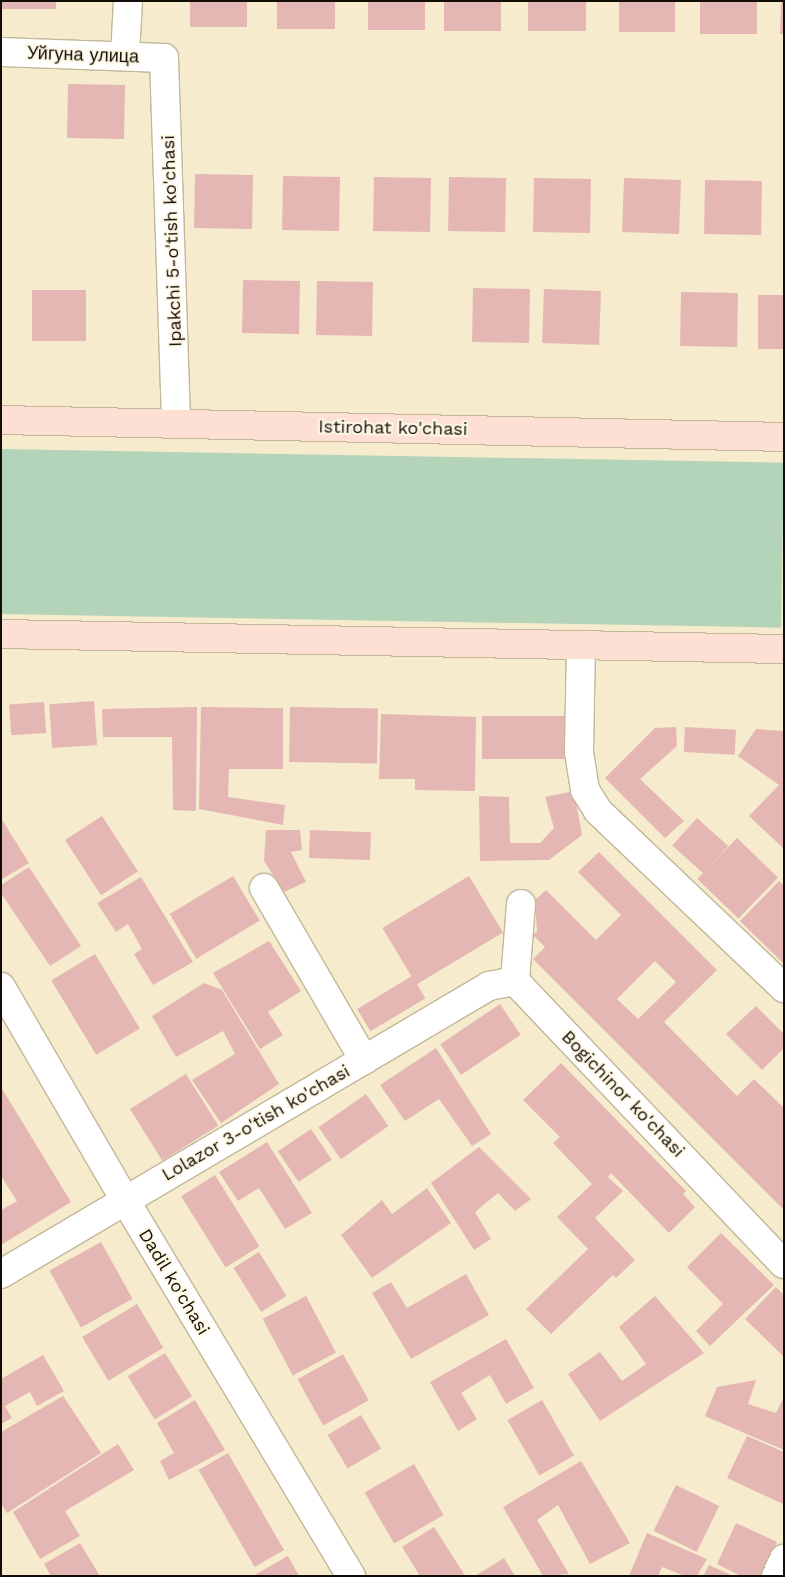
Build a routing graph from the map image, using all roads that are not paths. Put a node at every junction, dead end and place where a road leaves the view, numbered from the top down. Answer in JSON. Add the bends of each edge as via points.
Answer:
{"nodes":[{"id":1,"x":128,"y":1,"type":"edge"},
{"id":2,"x":1,"y":52,"type":"edge"},
{"id":3,"x":125,"y":56,"type":"junction"},
{"id":4,"x":164,"y":58,"type":"joint"},
{"id":5,"x":1,"y":420,"type":"edge"},
{"id":6,"x":176,"y":423,"type":"junction"},
{"id":7,"x":784,"y":437,"type":"edge"},
{"id":8,"x":1,"y":634,"type":"edge"},
{"id":9,"x":581,"y":646,"type":"junction"},
{"id":10,"x":784,"y":649,"type":"edge"},
{"id":11,"x":264,"y":888,"type":"dead end"},
{"id":12,"x":521,"y":904,"type":"dead end"},
{"id":13,"x":515,"y":981,"type":"junction"},
{"id":14,"x":1,"y":987,"type":"edge"},
{"id":15,"x":784,"y":988,"type":"edge"},
{"id":16,"x":364,"y":1060,"type":"junction"},
{"id":17,"x":124,"y":1200,"type":"junction"},
{"id":18,"x":784,"y":1264,"type":"edge"},
{"id":19,"x":1,"y":1274,"type":"edge"},
{"id":20,"x":784,"y":1559,"type":"edge"},
{"id":21,"x":351,"y":1576,"type":"edge"},
{"id":22,"x":776,"y":1576,"type":"edge"}],
"edges":[{"from":1,"to":3,"type":"street"},
{"from":2,"to":3,"type":"street","name":"Уйгуна улица"},
{"from":3,"to":4,"type":"street","name":"Уйгуна улица"},
{"from":4,"to":6,"type":"street","name":"Ipakchi 5-o'tish ko'chasi"},
{"from":5,"to":6,"type":"main road","name":"Istirohat ko'chasi"},
{"from":6,"to":7,"type":"main road","name":"Istirohat ko'chasi"},
{"from":8,"to":9,"type":"main road"},
{"from":9,"to":10,"type":"main road"},
{"from":9,"to":15,"type":"street","via":[[579,752],[585,790],[598,812]]},
{"from":11,"to":16,"type":"street"},
{"from":12,"to":13,"type":"street"},
{"from":13,"to":16,"type":"street","name":"Lolazor 3-o'tish ko'chasi","via":[[489,986]]},
{"from":13,"to":18,"type":"street","name":"Bogichinor ko'chasi"},
{"from":14,"to":17,"type":"street","name":"Dadil ko'chasi"},
{"from":16,"to":17,"type":"street","name":"Lolazor 3-o'tish ko'chasi"},
{"from":17,"to":19,"type":"street","name":"Lolazor 3-o'tish ko'chasi"},
{"from":17,"to":21,"type":"street","name":"Dadil ko'chasi"},
{"from":20,"to":22,"type":"street"}]}
